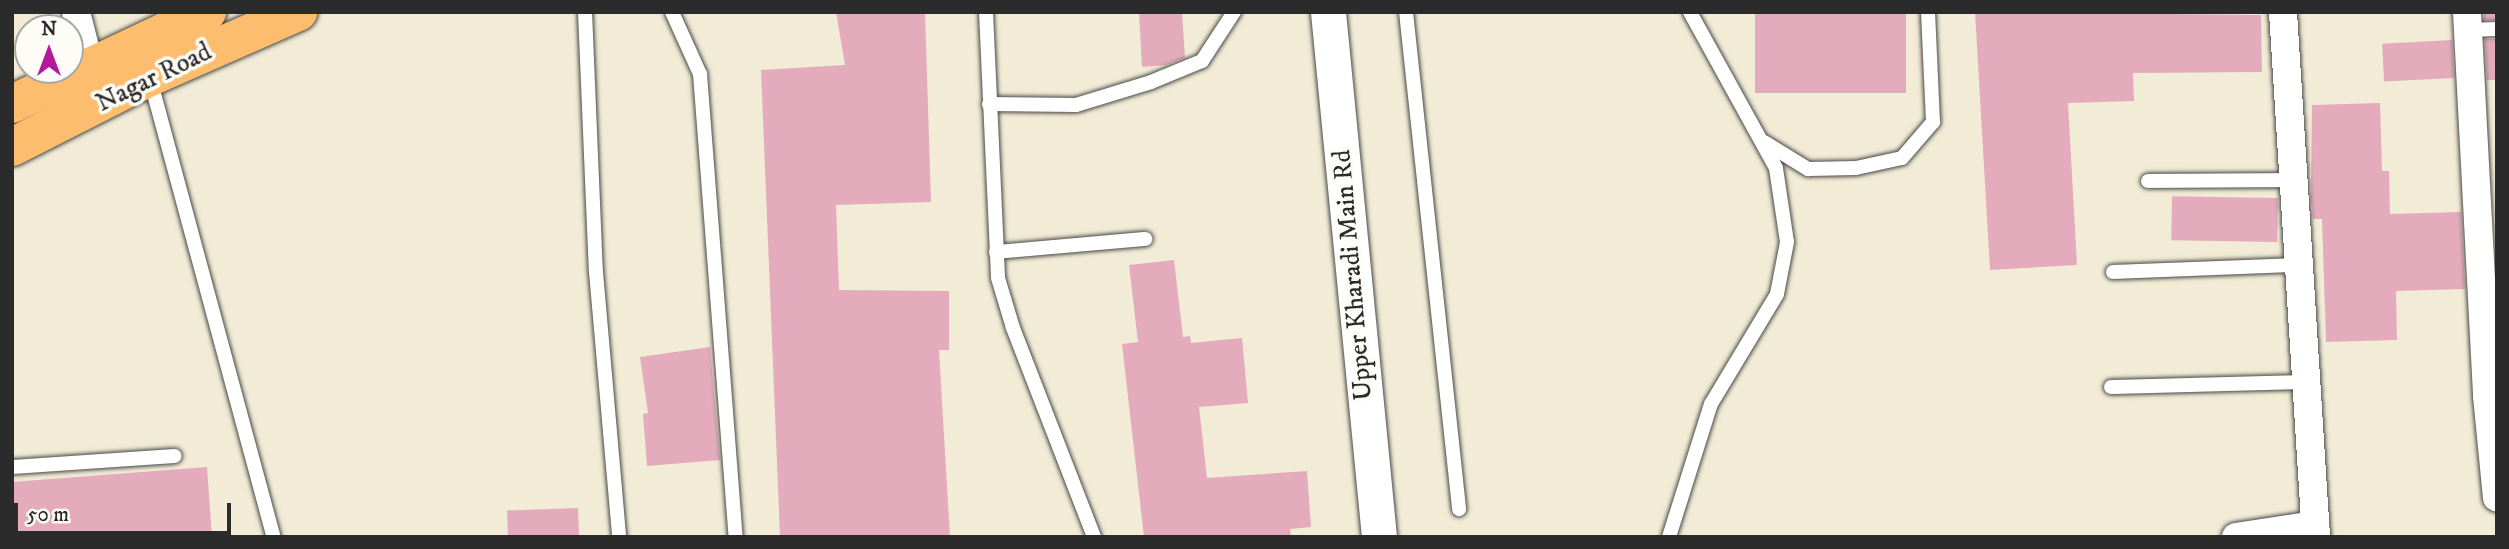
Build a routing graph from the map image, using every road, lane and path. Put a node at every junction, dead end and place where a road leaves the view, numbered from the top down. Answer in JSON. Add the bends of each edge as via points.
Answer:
{"nodes":[{"id":1,"x":76,"y":12,"type":"edge"},
{"id":2,"x":298,"y":12,"type":"edge"},
{"id":3,"x":585,"y":12,"type":"edge"},
{"id":4,"x":672,"y":12,"type":"edge"},
{"id":5,"x":986,"y":12,"type":"edge"},
{"id":6,"x":1234,"y":12,"type":"edge"},
{"id":7,"x":1328,"y":12,"type":"edge"},
{"id":8,"x":1406,"y":12,"type":"edge"},
{"id":9,"x":1690,"y":12,"type":"edge"},
{"id":10,"x":1928,"y":12,"type":"edge"},
{"id":11,"x":2283,"y":12,"type":"edge"},
{"id":12,"x":190,"y":16,"type":"edge"},
{"id":13,"x":2468,"y":21,"type":"edge"},
{"id":14,"x":2497,"y":29,"type":"edge"},
{"id":15,"x":90,"y":67,"type":"junction"},
{"id":16,"x":150,"y":77,"type":"junction"},
{"id":17,"x":22,"y":100,"type":"edge"},
{"id":18,"x":989,"y":104,"type":"junction"},
{"id":19,"x":47,"y":130,"type":"junction"},
{"id":20,"x":1764,"y":142,"type":"junction"},
{"id":21,"x":12,"y":147,"type":"edge"},
{"id":22,"x":2293,"y":180,"type":"junction"},
{"id":23,"x":2148,"y":181,"type":"dead end"},
{"id":24,"x":2487,"y":212,"type":"edge"},
{"id":25,"x":1145,"y":239,"type":"dead end"},
{"id":26,"x":996,"y":252,"type":"junction"},
{"id":27,"x":2298,"y":265,"type":"junction"},
{"id":28,"x":2113,"y":272,"type":"dead end"},
{"id":29,"x":2491,"y":376,"type":"edge"},
{"id":30,"x":2306,"y":382,"type":"junction"},
{"id":31,"x":2111,"y":387,"type":"dead end"},
{"id":32,"x":174,"y":456,"type":"dead end"},
{"id":33,"x":12,"y":467,"type":"edge"},
{"id":34,"x":2497,"y":498,"type":"edge"},
{"id":35,"x":1459,"y":509,"type":"dead end"},
{"id":36,"x":2316,"y":531,"type":"edge"},
{"id":37,"x":274,"y":537,"type":"edge"},
{"id":38,"x":619,"y":537,"type":"edge"},
{"id":39,"x":736,"y":537,"type":"edge"},
{"id":40,"x":1094,"y":537,"type":"edge"},
{"id":41,"x":1379,"y":537,"type":"edge"},
{"id":42,"x":1669,"y":537,"type":"edge"},
{"id":43,"x":2236,"y":537,"type":"edge"}],
"edges":[{"from":1,"to":15,"type":"street"},
{"from":2,"to":16,"type":"highway","name":"Nagar Road"},
{"from":3,"to":38,"type":"lane","via":[[596,272]]},
{"from":4,"to":39,"type":"lane","via":[[700,74]]},
{"from":5,"to":18,"type":"lane"},
{"from":6,"to":18,"type":"lane","via":[[1202,61],[1151,82],[1076,105]]},
{"from":7,"to":41,"type":"street","name":"Upper Kharadi Main Rd"},
{"from":8,"to":35,"type":"lane"},
{"from":9,"to":20,"type":"lane"},
{"from":10,"to":20,"type":"lane","via":[[1933,122],[1902,158],[1856,168],[1808,169]]},
{"from":11,"to":22,"type":"street"},
{"from":12,"to":15,"type":"highway","name":"Nagar Road"},
{"from":13,"to":14,"type":"lane"},
{"from":13,"to":24,"type":"street"},
{"from":15,"to":17,"type":"highway","name":"Nagar Road"},
{"from":16,"to":19,"type":"highway","name":"Nagar Road"},
{"from":16,"to":37,"type":"lane"},
{"from":17,"to":19,"type":"highway"},
{"from":18,"to":26,"type":"lane"},
{"from":19,"to":21,"type":"highway","name":"Nagar Road"},
{"from":20,"to":42,"type":"lane","via":[[1776,168],[1787,242],[1777,294],[1712,404]]},
{"from":22,"to":23,"type":"lane"},
{"from":22,"to":27,"type":"street"},
{"from":24,"to":29,"type":"street"},
{"from":25,"to":26,"type":"lane"},
{"from":26,"to":40,"type":"lane","via":[[998,278],[1013,328]]},
{"from":27,"to":28,"type":"lane"},
{"from":27,"to":30,"type":"street"},
{"from":29,"to":34,"type":"street"},
{"from":30,"to":31,"type":"lane"},
{"from":30,"to":36,"type":"street"},
{"from":32,"to":33,"type":"lane"},
{"from":36,"to":43,"type":"street"}]}
